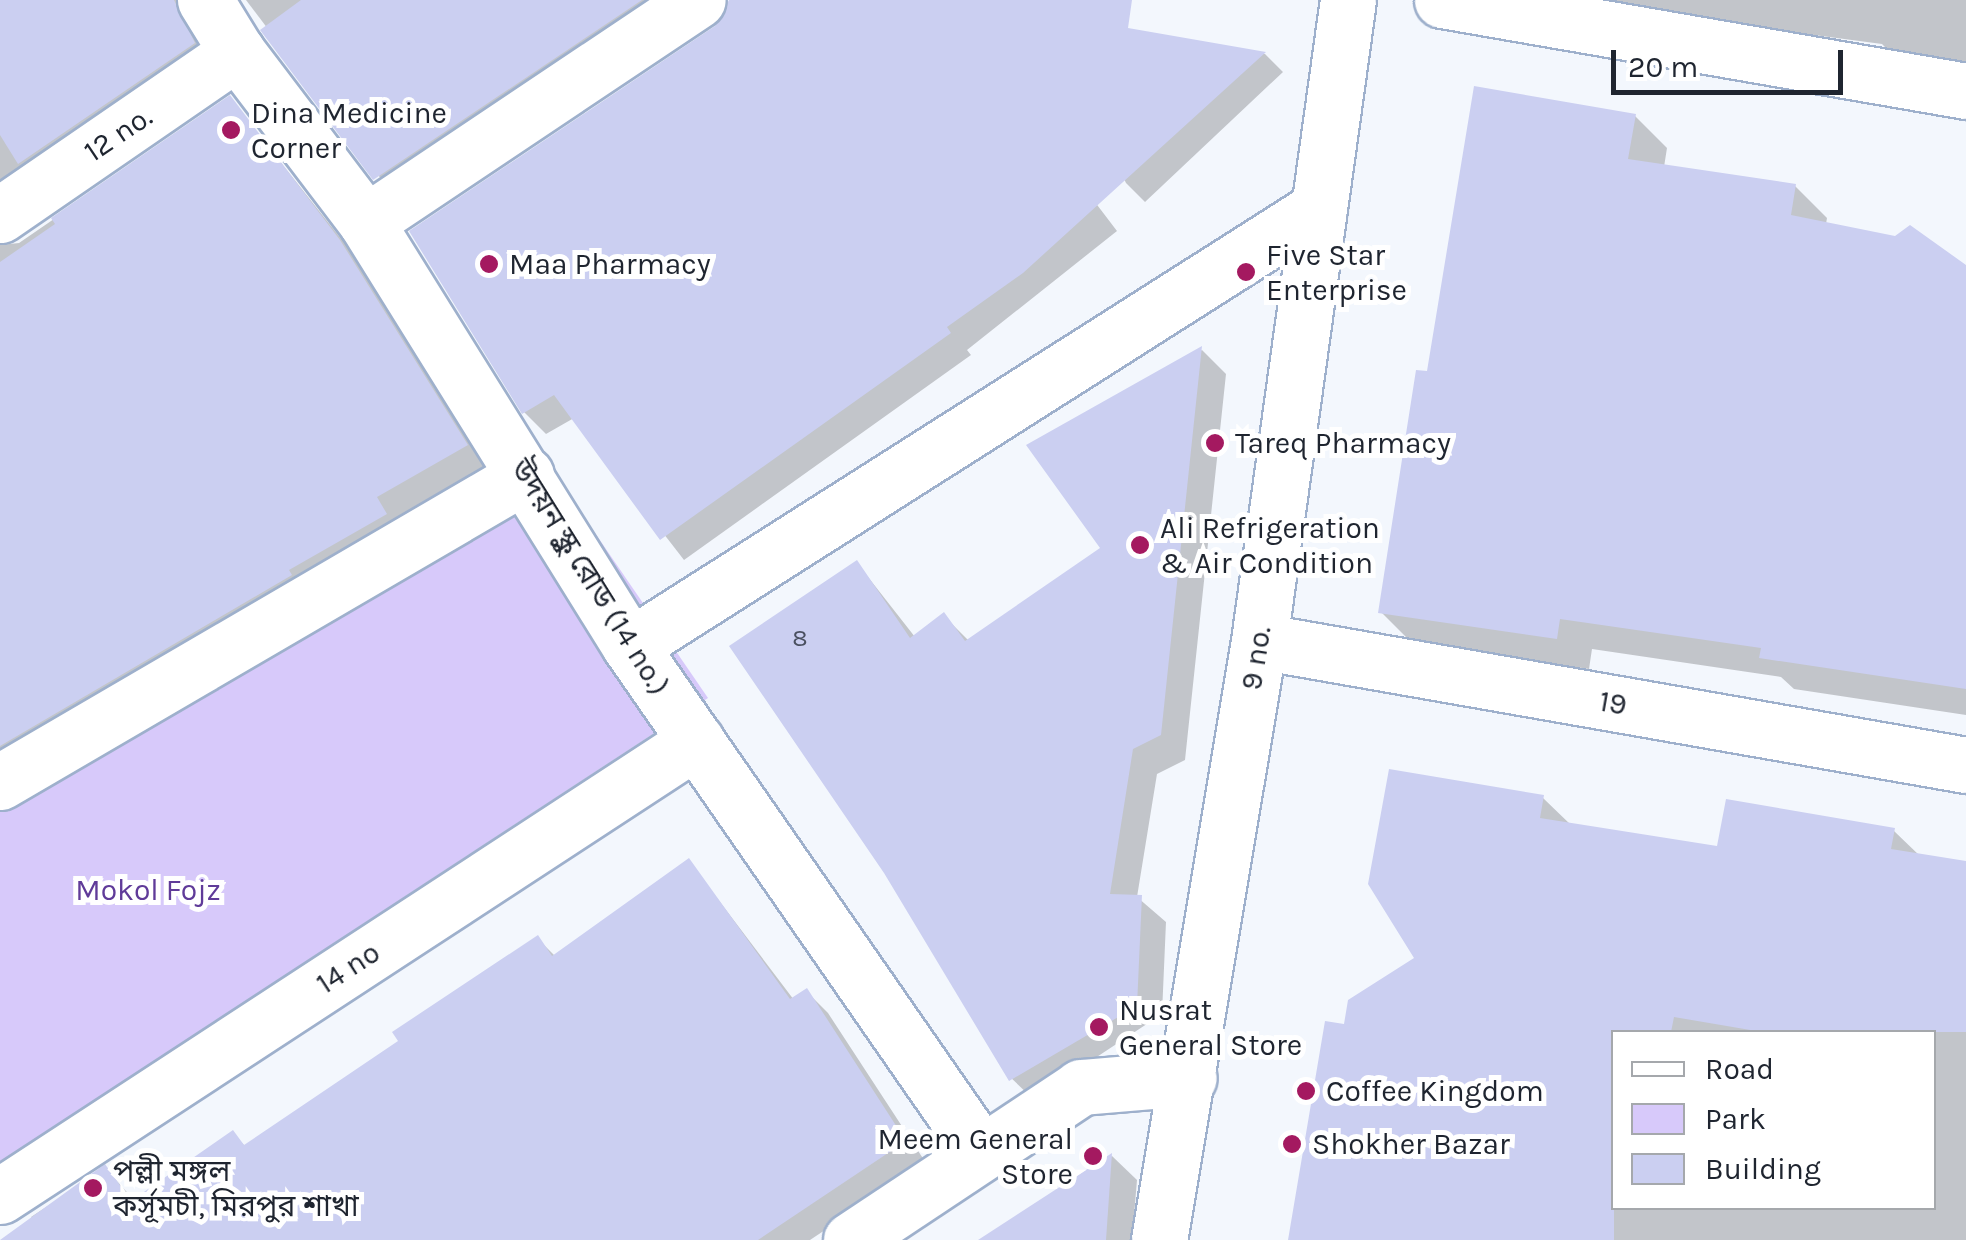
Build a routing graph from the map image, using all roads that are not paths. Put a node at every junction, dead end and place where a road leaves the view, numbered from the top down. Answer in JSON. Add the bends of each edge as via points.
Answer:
{"nodes":[{"id":1,"x":205,"y":0,"type":"edge"},
{"id":2,"x":698,"y":0,"type":"edge"},
{"id":3,"x":1348,"y":0,"type":"edge"},
{"id":4,"x":1442,"y":0,"type":"edge"},
{"id":5,"x":237,"y":52,"type":"junction"},
{"id":6,"x":1966,"y":90,"type":"edge"},
{"id":7,"x":1319,"y":208,"type":"junction"},
{"id":8,"x":0,"y":214,"type":"edge"},
{"id":9,"x":366,"y":222,"type":"junction"},
{"id":10,"x":526,"y":475,"type":"junction"},
{"id":11,"x":1260,"y":641,"type":"junction"},
{"id":12,"x":630,"y":646,"type":"junction"},
{"id":13,"x":696,"y":741,"type":"junction"},
{"id":14,"x":1966,"y":765,"type":"edge"},
{"id":15,"x":0,"y":782,"type":"edge"},
{"id":16,"x":1188,"y":1078,"type":"junction"},
{"id":17,"x":981,"y":1152,"type":"junction"},
{"id":18,"x":0,"y":1196,"type":"edge"},
{"id":19,"x":0,"y":1220,"type":"edge"},
{"id":20,"x":13,"y":1240,"type":"edge"},
{"id":21,"x":851,"y":1240,"type":"edge"},
{"id":22,"x":1159,"y":1240,"type":"edge"}],
"edges":[{"from":1,"to":5,"type":"street","name":"উদয়ন স্কুল রোড (14 no.)"},
{"from":2,"to":9,"type":"street"},
{"from":3,"to":7,"type":"street","name":"9 no."},
{"from":4,"to":6,"type":"street"},
{"from":5,"to":8,"type":"street","name":"12 no."},
{"from":5,"to":9,"type":"street","name":"উদয়ন স্কুল রোড (14 no.)"},
{"from":7,"to":11,"type":"street","name":"9 no."},
{"from":7,"to":12,"type":"street"},
{"from":9,"to":10,"type":"street","name":"উদয়ন স্কুল রোড (14 no.)"},
{"from":10,"to":12,"type":"street","name":"উদয়ন স্কুল রোড (14 no.)"},
{"from":10,"to":15,"type":"street"},
{"from":11,"to":14,"type":"street","name":"19"},
{"from":11,"to":16,"type":"street","name":"9 no."},
{"from":12,"to":13,"type":"street","name":"উদয়ন স্কুল রোড (14 no.)"},
{"from":13,"to":17,"type":"street","name":"উদয়ন স্কুল রোড (14 no.)"},
{"from":13,"to":18,"type":"street","name":"14 no"},
{"from":16,"to":17,"type":"street","via":[[1081,1086]]},
{"from":16,"to":22,"type":"street","name":"9 no."},
{"from":17,"to":21,"type":"street"},
{"from":19,"to":20,"type":"street"}]}
